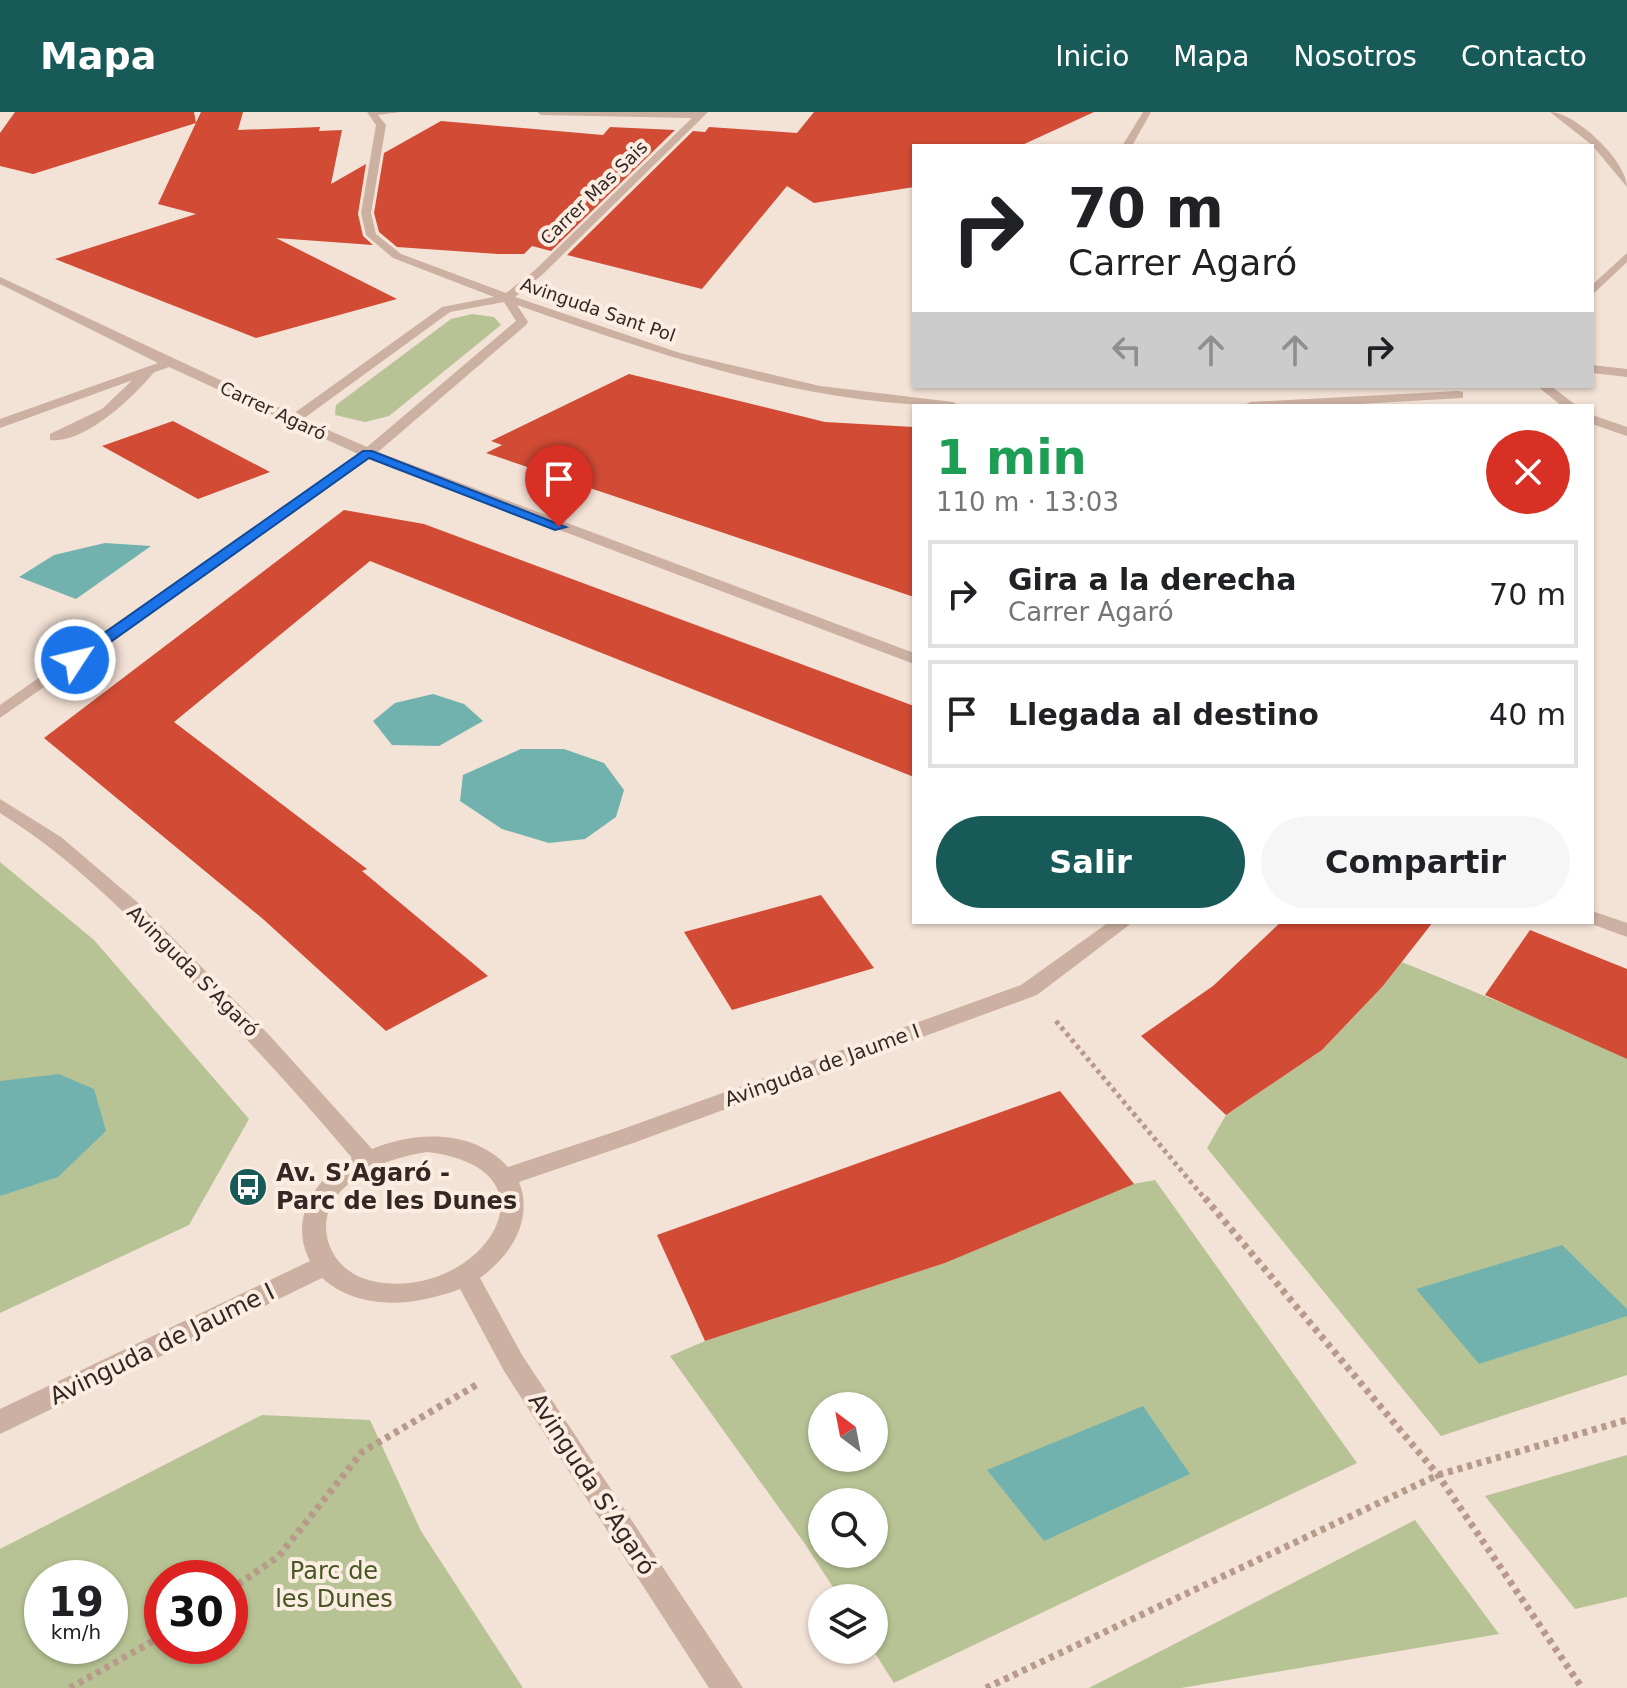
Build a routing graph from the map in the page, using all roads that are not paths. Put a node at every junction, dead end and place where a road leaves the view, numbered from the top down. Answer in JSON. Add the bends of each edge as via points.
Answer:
{"nodes":[{"id":1,"x":397,"y":112,"type":"edge"},
{"id":2,"x":541,"y":112,"type":"edge"},
{"id":3,"x":1147,"y":112,"type":"edge"},
{"id":4,"x":1554,"y":112,"type":"edge"},
{"id":5,"x":372,"y":113,"type":"edge"},
{"id":6,"x":702,"y":114,"type":"edge"},
{"id":7,"x":1128,"y":144,"type":"edge"},
{"id":8,"x":1627,"y":184,"type":"edge"},
{"id":9,"x":1627,"y":256,"type":"edge"},
{"id":10,"x":0,"y":280,"type":"edge"},
{"id":11,"x":1594,"y":290,"type":"edge"},
{"id":12,"x":507,"y":298,"type":"junction"},
{"id":13,"x":169,"y":363,"type":"junction"},
{"id":14,"x":1594,"y":369,"type":"edge"},
{"id":15,"x":149,"y":371,"type":"junction"},
{"id":16,"x":1627,"y":373,"type":"edge"},
{"id":17,"x":1546,"y":388,"type":"edge"},
{"id":18,"x":1458,"y":395,"type":"dead end"},
{"id":19,"x":936,"y":404,"type":"edge"},
{"id":20,"x":1288,"y":404,"type":"edge"},
{"id":21,"x":1567,"y":404,"type":"edge"},
{"id":22,"x":1594,"y":420,"type":"edge"},
{"id":23,"x":292,"y":421,"type":"junction"},
{"id":24,"x":94,"y":423,"type":"junction"},
{"id":25,"x":0,"y":424,"type":"edge"},
{"id":26,"x":108,"y":432,"type":"dead end"},
{"id":27,"x":1627,"y":432,"type":"edge"},
{"id":28,"x":55,"y":437,"type":"dead end"},
{"id":29,"x":368,"y":453,"type":"junction"},
{"id":30,"x":912,"y":658,"type":"edge"},
{"id":31,"x":0,"y":713,"type":"edge"},
{"id":32,"x":0,"y":805,"type":"edge"},
{"id":33,"x":1594,"y":918,"type":"edge"},
{"id":34,"x":1120,"y":924,"type":"edge"},
{"id":35,"x":1627,"y":930,"type":"edge"},
{"id":36,"x":367,"y":1159,"type":"junction"},
{"id":37,"x":505,"y":1177,"type":"junction"},
{"id":38,"x":325,"y":1265,"type":"junction"},
{"id":39,"x":465,"y":1275,"type":"junction"},
{"id":40,"x":0,"y":1422,"type":"edge"},
{"id":41,"x":727,"y":1688,"type":"edge"}],
"edges":[{"from":1,"to":5,"type":"street"},
{"from":2,"to":6,"type":"street"},
{"from":3,"to":7,"type":"street"},
{"from":4,"to":8,"type":"street","via":[[1576,124]]},
{"from":5,"to":12,"type":"street","name":"Avinguda Sant Pol","via":[[381,125],[366,213],[371,235],[397,256]]},
{"from":6,"to":12,"type":"street","name":"Carrer Mas Sais"},
{"from":9,"to":11,"type":"street"},
{"from":10,"to":13,"type":"street","name":"Carrer Agaró"},
{"from":12,"to":19,"type":"street","name":"Avinguda Sant Pol","via":[[676,356],[820,390]]},
{"from":12,"to":23,"type":"street","name":"Carrer Mas Sais","via":[[446,309]]},
{"from":12,"to":29,"type":"street","via":[[522,322]]},
{"from":13,"to":15,"type":"street"},
{"from":13,"to":23,"type":"street","name":"Carrer Agaró"},
{"from":14,"to":16,"type":"street"},
{"from":15,"to":24,"type":"street"},
{"from":15,"to":25,"type":"street"},
{"from":17,"to":21,"type":"street"},
{"from":18,"to":20,"type":"street"},
{"from":22,"to":27,"type":"street"},
{"from":23,"to":29,"type":"street","name":"Carrer Agaró"},
{"from":24,"to":26,"type":"street"},
{"from":24,"to":28,"type":"street"},
{"from":29,"to":30,"type":"street","name":"Carrer Agaró"},
{"from":29,"to":31,"type":"street"},
{"from":32,"to":36,"type":"street","name":"Avinguda S'Agaró","via":[[41,828],[144,919],[303,1082]]},
{"from":33,"to":35,"type":"street"},
{"from":34,"to":37,"type":"street","name":"Avinguda de Jaume I","via":[[1029,990]]},
{"from":36,"to":37,"type":"street","via":[[407,1145],[447,1144],[481,1155]]},
{"from":36,"to":38,"type":"street","via":[[337,1181],[319,1208],[314,1237]]},
{"from":37,"to":39,"type":"street","via":[[512,1196],[503,1238]]},
{"from":38,"to":39,"type":"street","via":[[361,1289],[386,1294],[414,1293]]},
{"from":38,"to":40,"type":"street","name":"Avinguda de Jaume I"},
{"from":39,"to":41,"type":"street","name":"Avinguda S'Agaró","via":[[513,1363]]}]}
